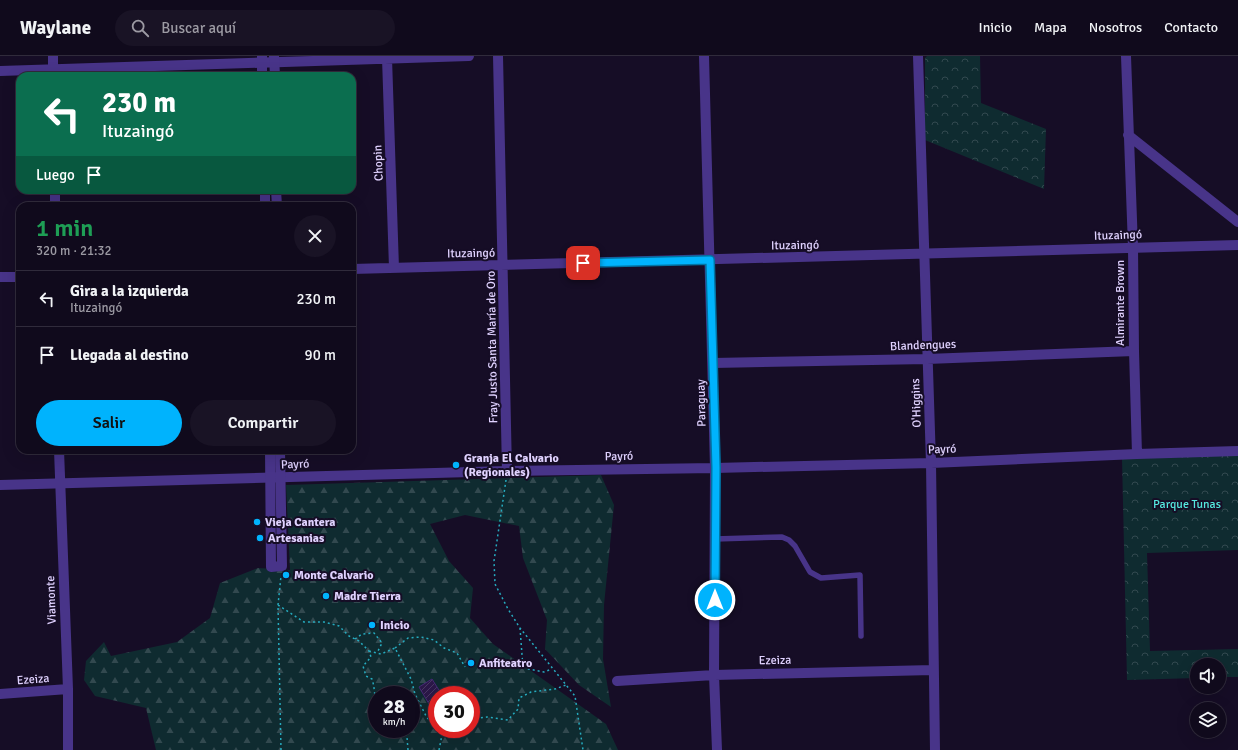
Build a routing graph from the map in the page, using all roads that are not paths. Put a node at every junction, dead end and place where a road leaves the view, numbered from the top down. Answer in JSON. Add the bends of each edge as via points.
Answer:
{"nodes":[{"id":1,"x":53,"y":56,"type":"edge"},
{"id":2,"x":469,"y":56,"type":"edge"},
{"id":3,"x":498,"y":56,"type":"edge"},
{"id":4,"x":704,"y":56,"type":"edge"},
{"id":5,"x":918,"y":56,"type":"edge"},
{"id":6,"x":1126,"y":56,"type":"edge"},
{"id":7,"x":387,"y":58,"type":"junction"},
{"id":8,"x":262,"y":59,"type":"edge"},
{"id":9,"x":274,"y":59,"type":"edge"},
{"id":10,"x":0,"y":70,"type":"edge"},
{"id":11,"x":35,"y":72,"type":"edge"},
{"id":12,"x":53,"y":72,"type":"edge"},
{"id":13,"x":68,"y":72,"type":"edge"},
{"id":14,"x":262,"y":72,"type":"edge"},
{"id":15,"x":274,"y":72,"type":"edge"},
{"id":16,"x":1128,"y":135,"type":"junction"},
{"id":17,"x":1238,"y":222,"type":"edge"},
{"id":18,"x":1238,"y":245,"type":"edge"},
{"id":19,"x":1133,"y":247,"type":"junction"},
{"id":20,"x":924,"y":254,"type":"junction"},
{"id":21,"x":710,"y":260,"type":"junction"},
{"id":22,"x":503,"y":265,"type":"junction"},
{"id":23,"x":394,"y":268,"type":"junction"},
{"id":24,"x":356,"y":269,"type":"edge"},
{"id":25,"x":0,"y":277,"type":"edge"},
{"id":26,"x":16,"y":277,"type":"edge"},
{"id":27,"x":1134,"y":351,"type":"junction"},
{"id":28,"x":928,"y":359,"type":"junction"},
{"id":29,"x":713,"y":363,"type":"junction"},
{"id":30,"x":1238,"y":451,"type":"edge"},
{"id":31,"x":59,"y":454,"type":"edge"},
{"id":32,"x":270,"y":454,"type":"edge"},
{"id":33,"x":280,"y":454,"type":"edge"},
{"id":34,"x":1137,"y":454,"type":"junction"},
{"id":35,"x":931,"y":463,"type":"junction"},
{"id":36,"x":716,"y":468,"type":"junction"},
{"id":37,"x":507,"y":470,"type":"junction"},
{"id":38,"x":281,"y":477,"type":"junction"},
{"id":39,"x":270,"y":478,"type":"junction"},
{"id":40,"x":60,"y":484,"type":"junction"},
{"id":41,"x":0,"y":485,"type":"edge"},
{"id":42,"x":715,"y":539,"type":"junction"},
{"id":43,"x":861,"y":636,"type":"dead end"},
{"id":44,"x":933,"y":670,"type":"junction"},
{"id":45,"x":714,"y":675,"type":"junction"},
{"id":46,"x":617,"y":681,"type":"dead end"},
{"id":47,"x":68,"y":689,"type":"junction"},
{"id":48,"x":0,"y":694,"type":"edge"},
{"id":49,"x":68,"y":750,"type":"edge"},
{"id":50,"x":717,"y":750,"type":"edge"},
{"id":51,"x":935,"y":750,"type":"edge"}],
"edges":[{"from":1,"to":12,"type":"street"},
{"from":2,"to":7,"type":"street"},
{"from":3,"to":22,"type":"street","name":"Fray Justo Santa María de Oro"},
{"from":4,"to":21,"type":"street","name":"Paraguay"},
{"from":5,"to":20,"type":"street","name":"O'Higgins"},
{"from":6,"to":16,"type":"street","name":"Almirante Brown"},
{"from":7,"to":9,"type":"street"},
{"from":7,"to":23,"type":"street","name":"Chopin"},
{"from":8,"to":9,"type":"street"},
{"from":8,"to":13,"type":"street"},
{"from":8,"to":14,"type":"street"},
{"from":9,"to":15,"type":"street"},
{"from":10,"to":11,"type":"street"},
{"from":16,"to":17,"type":"street"},
{"from":16,"to":19,"type":"street","name":"Almirante Brown"},
{"from":18,"to":19,"type":"street","name":"Ituzaingó"},
{"from":19,"to":20,"type":"street","name":"Ituzaingó"},
{"from":19,"to":27,"type":"street","name":"Almirante Brown"},
{"from":20,"to":21,"type":"street","name":"Ituzaingó"},
{"from":20,"to":28,"type":"street","name":"O'Higgins"},
{"from":21,"to":22,"type":"street","name":"Ituzaingó"},
{"from":21,"to":29,"type":"street","name":"Paraguay"},
{"from":22,"to":23,"type":"street","name":"Ituzaingó"},
{"from":22,"to":37,"type":"street","name":"Fray Justo Santa María de Oro"},
{"from":23,"to":24,"type":"street","name":"Ituzaingó"},
{"from":25,"to":26,"type":"street"},
{"from":27,"to":28,"type":"street","name":"Blandengues"},
{"from":27,"to":34,"type":"street","name":"Almirante Brown"},
{"from":28,"to":29,"type":"street","name":"Blandengues"},
{"from":28,"to":35,"type":"street","name":"O'Higgins"},
{"from":29,"to":36,"type":"street","name":"Paraguay"},
{"from":30,"to":34,"type":"street","name":"Payró"},
{"from":31,"to":40,"type":"street","name":"Viamonte"},
{"from":32,"to":39,"type":"street"},
{"from":33,"to":38,"type":"street"},
{"from":34,"to":35,"type":"street","name":"Payró"},
{"from":35,"to":36,"type":"street","name":"Payró"},
{"from":35,"to":44,"type":"street","name":"O'Higgins"},
{"from":36,"to":37,"type":"street","name":"Payró"},
{"from":36,"to":42,"type":"street","name":"Paraguay"},
{"from":37,"to":38,"type":"street","name":"Payró"},
{"from":38,"to":39,"type":"street","name":"Payró"},
{"from":38,"to":39,"type":"street","via":[[282,566],[271,567]]},
{"from":39,"to":40,"type":"street","name":"Payró"},
{"from":40,"to":41,"type":"street","name":"Payró"},
{"from":40,"to":47,"type":"street","name":"Viamonte"},
{"from":42,"to":43,"type":"lane","via":[[782,537],[795,546],[810,572],[821,578],[860,575]]},
{"from":42,"to":45,"type":"street","name":"Paraguay"},
{"from":44,"to":45,"type":"street","name":"Ezeiza"},
{"from":44,"to":51,"type":"street","name":"O'Higgins"},
{"from":45,"to":46,"type":"street","name":"Ezeiza"},
{"from":45,"to":50,"type":"street","name":"Paraguay"},
{"from":47,"to":48,"type":"street","name":"Ezeiza"},
{"from":47,"to":49,"type":"street","name":"Viamonte"}]}
